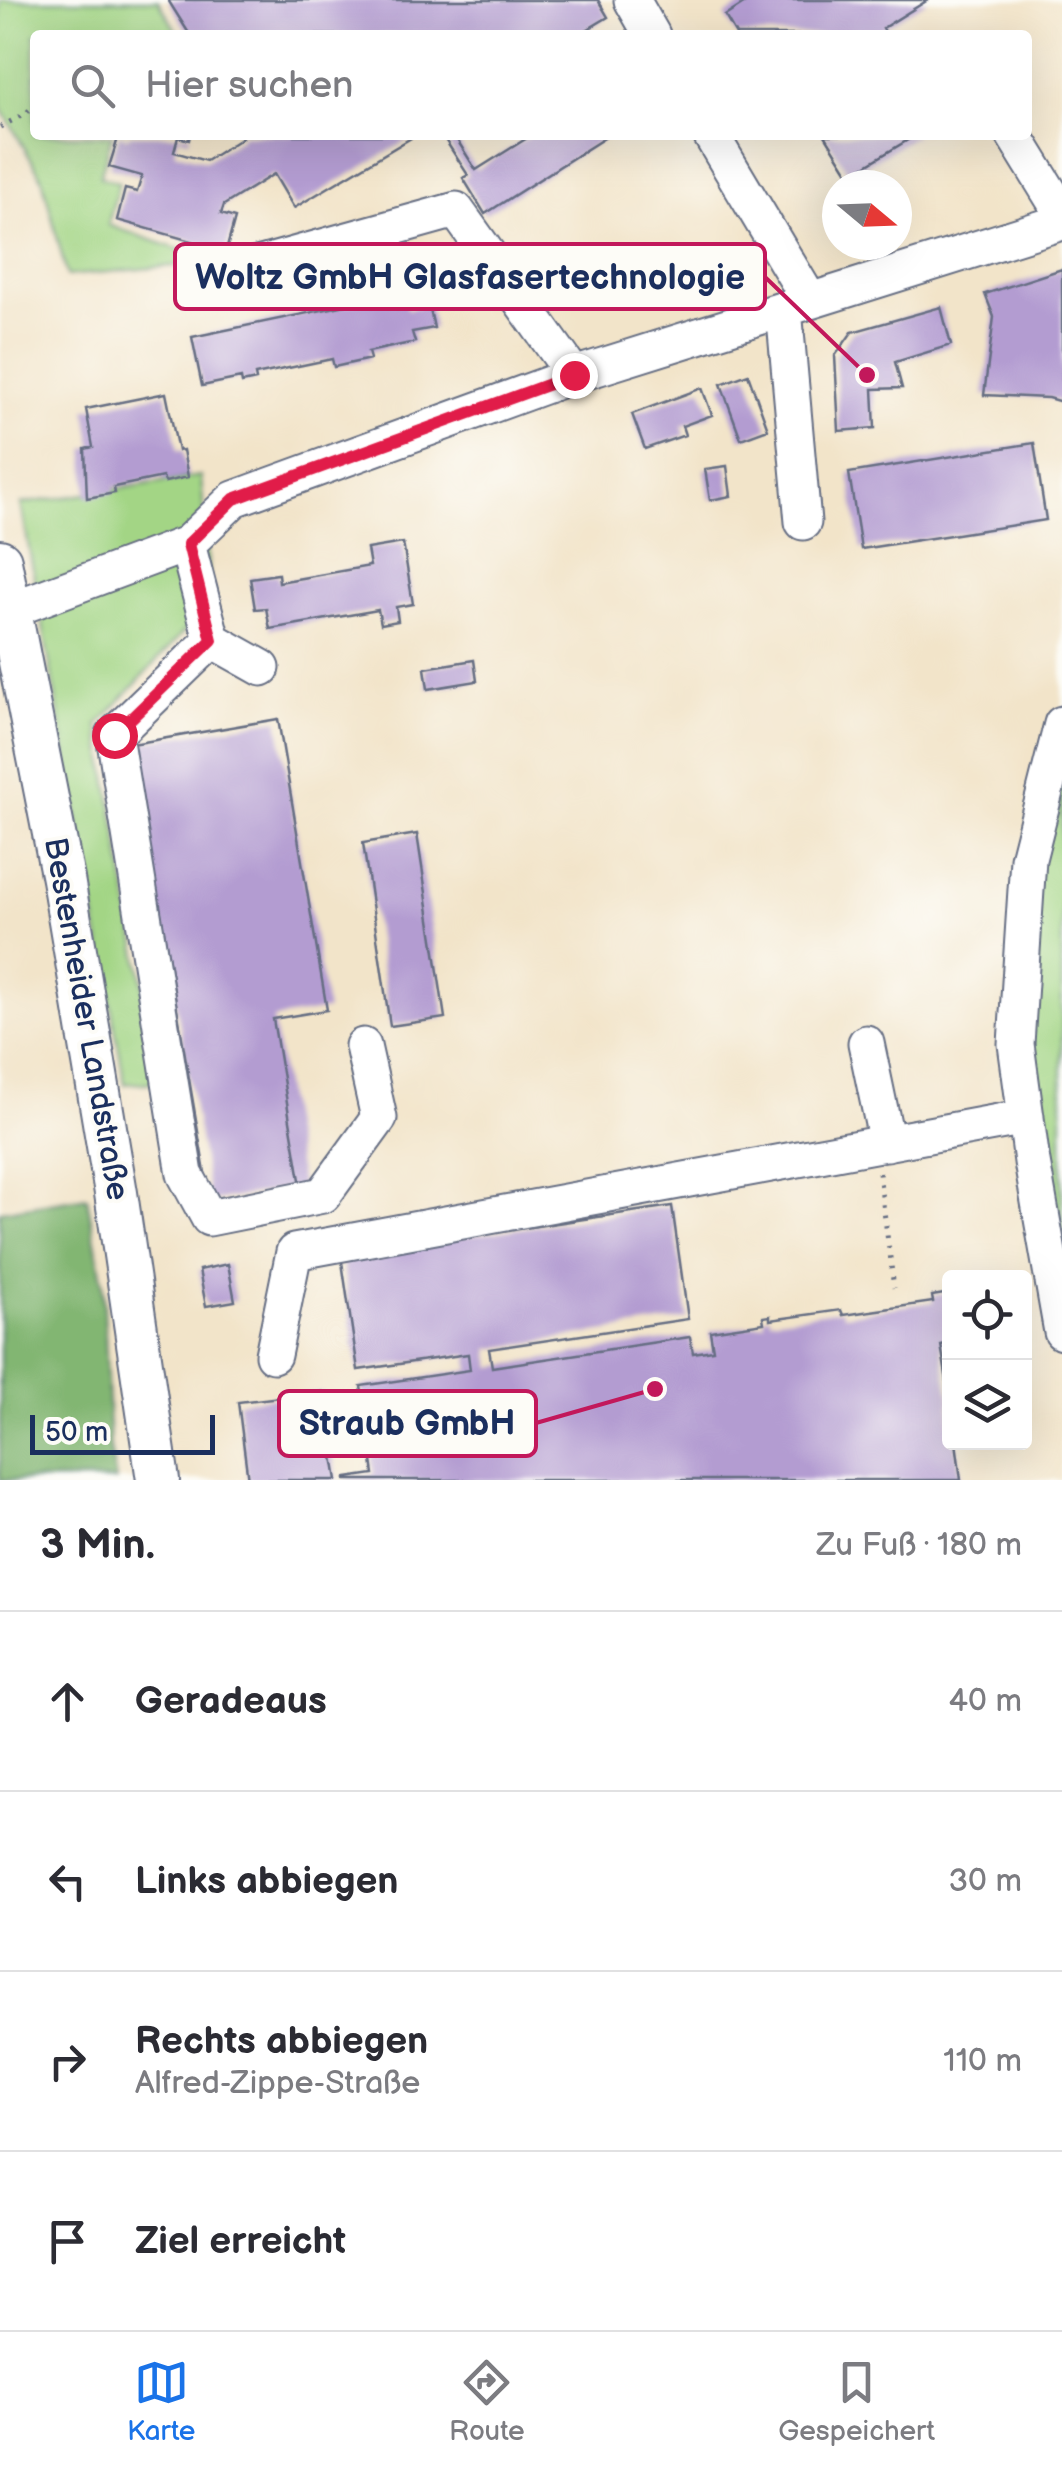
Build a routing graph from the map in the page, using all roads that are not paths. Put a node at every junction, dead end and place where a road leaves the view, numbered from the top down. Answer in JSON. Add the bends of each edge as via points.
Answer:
{"nodes":[{"id":1,"x":632,"y":0,"type":"edge"},
{"id":2,"x":649,"y":30,"type":"edge"},
{"id":3,"x":714,"y":140,"type":"edge"},
{"id":4,"x":1017,"y":140,"type":"edge"},
{"id":5,"x":1062,"y":213,"type":"edge"},
{"id":6,"x":1062,"y":222,"type":"edge"},
{"id":7,"x":236,"y":270,"type":"dead end"},
{"id":8,"x":797,"y":305,"type":"junction"},
{"id":9,"x":574,"y":375,"type":"junction"},
{"id":10,"x":802,"y":522,"type":"dead end"},
{"id":11,"x":188,"y":544,"type":"junction"},
{"id":12,"x":0,"y":561,"type":"edge"},
{"id":13,"x":10,"y":610,"type":"junction"},
{"id":14,"x":212,"y":640,"type":"junction"},
{"id":15,"x":262,"y":668,"type":"dead end"},
{"id":16,"x":1062,"y":724,"type":"edge"},
{"id":17,"x":866,"y":1043,"type":"dead end"},
{"id":18,"x":363,"y":1046,"type":"dead end"},
{"id":19,"x":1026,"y":1117,"type":"junction"},
{"id":20,"x":881,"y":1144,"type":"junction"},
{"id":21,"x":1061,"y":1323,"type":"edge"},
{"id":22,"x":274,"y":1355,"type":"dead end"},
{"id":23,"x":158,"y":1480,"type":"edge"}],
"edges":[{"from":1,"to":2,"type":"street"},
{"from":3,"to":8,"type":"street"},
{"from":4,"to":5,"type":"street"},
{"from":6,"to":8,"type":"street"},
{"from":7,"to":9,"type":"street","via":[[456,210]]},
{"from":8,"to":9,"type":"street"},
{"from":8,"to":10,"type":"street"},
{"from":9,"to":11,"type":"street","via":[[234,499]]},
{"from":11,"to":13,"type":"street"},
{"from":11,"to":14,"type":"street"},
{"from":12,"to":13,"type":"main road","name":"Bestenheider Landstraße"},
{"from":13,"to":23,"type":"main road","name":"Bestenheider Landstraße","via":[[64,879]]},
{"from":14,"to":15,"type":"street"},
{"from":14,"to":18,"type":"street","via":[[114,735],[185,1174],[209,1218],[322,1195],[379,1118]]},
{"from":16,"to":19,"type":"street","via":[[1028,859],[1016,1044]]},
{"from":17,"to":20,"type":"street"},
{"from":19,"to":20,"type":"street"},
{"from":19,"to":21,"type":"street"},
{"from":20,"to":22,"type":"street","via":[[294,1252]]}]}
